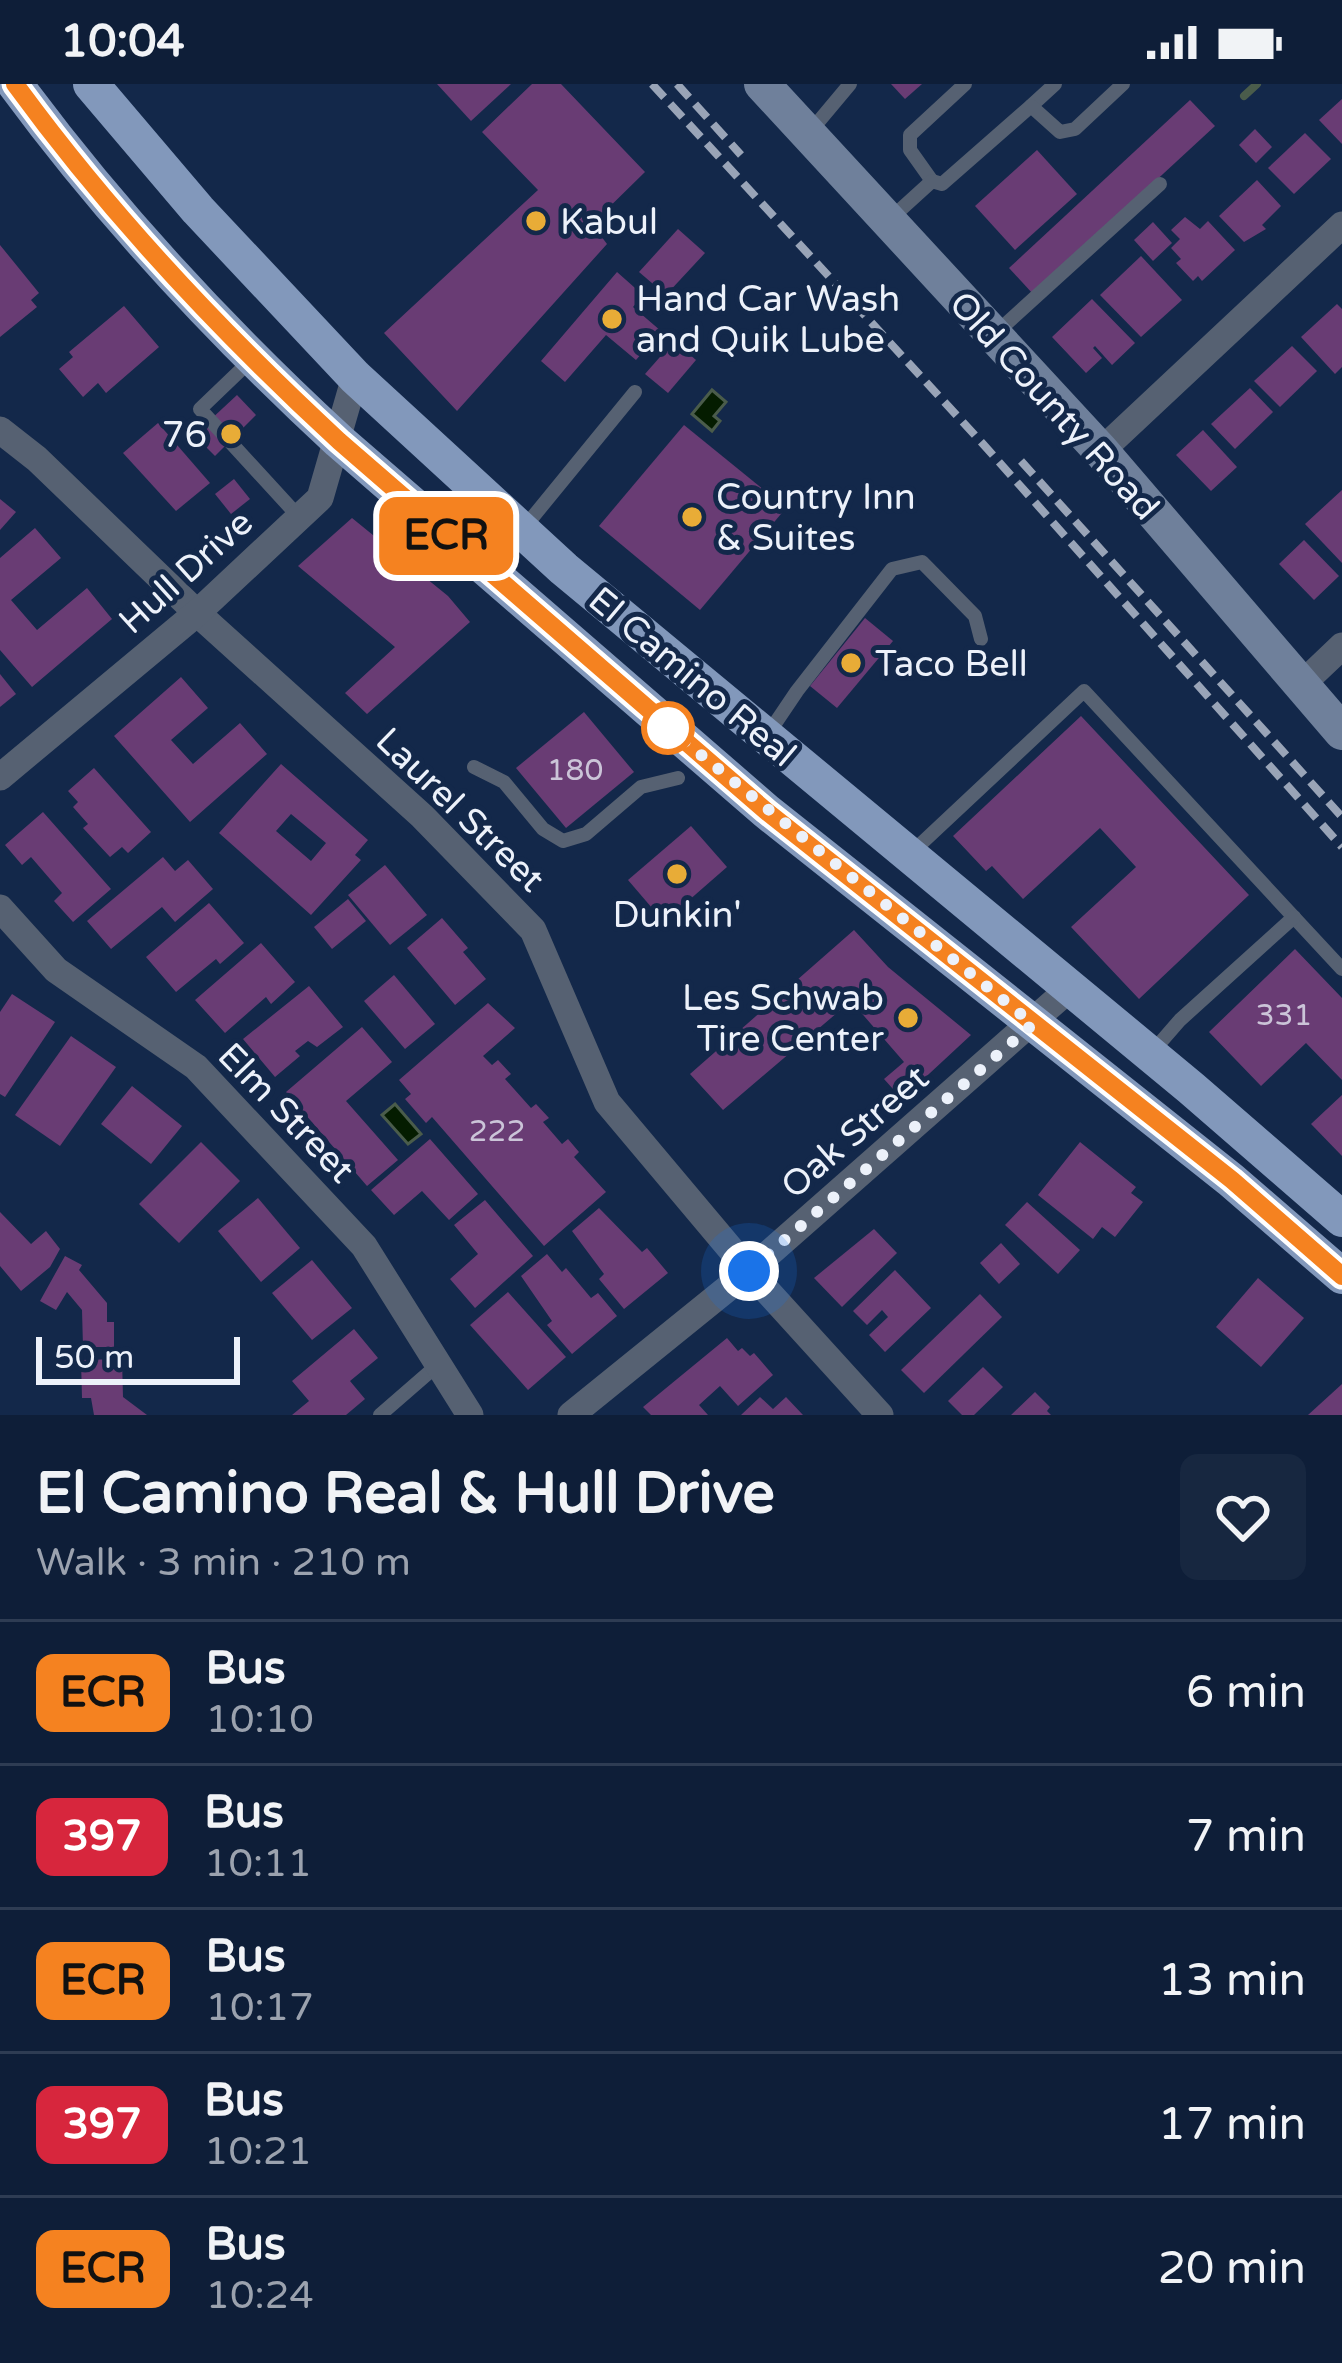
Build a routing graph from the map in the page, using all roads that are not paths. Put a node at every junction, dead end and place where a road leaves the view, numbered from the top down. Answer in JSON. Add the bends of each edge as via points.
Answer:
{"nodes":[{"id":1,"x":15,"y":84,"type":"edge"},
{"id":2,"x":91,"y":84,"type":"edge"},
{"id":3,"x":761,"y":84,"type":"edge"},
{"id":4,"x":850,"y":84,"type":"edge"},
{"id":5,"x":965,"y":84,"type":"edge"},
{"id":6,"x":1055,"y":84,"type":"edge"},
{"id":7,"x":1123,"y":84,"type":"edge"},
{"id":8,"x":1031,"y":106,"type":"junction"},
{"id":9,"x":809,"y":133,"type":"junction"},
{"id":10,"x":932,"y":181,"type":"junction"},
{"id":11,"x":1160,"y":184,"type":"dead end"},
{"id":12,"x":888,"y":220,"type":"junction"},
{"id":13,"x":1342,"y":225,"type":"edge"},
{"id":14,"x":992,"y":337,"type":"junction"},
{"id":15,"x":253,"y":358,"type":"junction"},
{"id":16,"x":355,"y":377,"type":"junction"},
{"id":17,"x":635,"y":392,"type":"dead end"},
{"id":18,"x":0,"y":430,"type":"edge"},
{"id":19,"x":339,"y":441,"type":"junction"},
{"id":20,"x":1101,"y":451,"type":"junction"},
{"id":21,"x":299,"y":517,"type":"junction"},
{"id":22,"x":524,"y":529,"type":"junction"},
{"id":23,"x":196,"y":613,"type":"junction"},
{"id":24,"x":981,"y":638,"type":"dead end"},
{"id":25,"x":1342,"y":646,"type":"edge"},
{"id":26,"x":1300,"y":686,"type":"junction"},
{"id":27,"x":1342,"y":732,"type":"edge"},
{"id":28,"x":766,"y":738,"type":"junction"},
{"id":29,"x":475,"y":767,"type":"dead end"},
{"id":30,"x":0,"y":777,"type":"edge"},
{"id":31,"x":678,"y":778,"type":"dead end"},
{"id":32,"x":907,"y":856,"type":"junction"},
{"id":33,"x":0,"y":908,"type":"edge"},
{"id":34,"x":1294,"y":916,"type":"junction"},
{"id":35,"x":1342,"y":969,"type":"edge"},
{"id":36,"x":1069,"y":989,"type":"junction"},
{"id":37,"x":1033,"y":1024,"type":"junction"},
{"id":38,"x":1150,"y":1055,"type":"junction"},
{"id":39,"x":1342,"y":1219,"type":"edge"},
{"id":40,"x":749,"y":1271,"type":"junction"},
{"id":41,"x":1342,"y":1276,"type":"edge"},
{"id":42,"x":441,"y":1363,"type":"junction"},
{"id":43,"x":380,"y":1415,"type":"edge"},
{"id":44,"x":470,"y":1415,"type":"edge"},
{"id":45,"x":571,"y":1415,"type":"edge"},
{"id":46,"x":880,"y":1415,"type":"edge"}],
"edges":[{"from":1,"to":15,"type":"main road","name":"El Camino Real"},
{"from":2,"to":16,"type":"main road","name":"El Camino Real"},
{"from":3,"to":9,"type":"main road","name":"Old County Road"},
{"from":4,"to":9,"type":"lane"},
{"from":5,"to":10,"type":"lane","via":[[910,135],[910,150]]},
{"from":6,"to":8,"type":"lane"},
{"from":7,"to":8,"type":"lane","via":[[1075,129],[1060,132]]},
{"from":8,"to":10,"type":"lane","via":[[942,184]]},
{"from":9,"to":12,"type":"main road","name":"Old County Road"},
{"from":10,"to":12,"type":"lane"},
{"from":11,"to":14,"type":"lane"},
{"from":12,"to":14,"type":"main road","name":"Old County Road"},
{"from":13,"to":20,"type":"street"},
{"from":14,"to":20,"type":"main road","name":"Old County Road"},
{"from":15,"to":19,"type":"main road","name":"El Camino Real"},
{"from":15,"to":21,"type":"lane","via":[[200,409]]},
{"from":16,"to":19,"type":"street","name":"Hull Drive"},
{"from":16,"to":22,"type":"main road","name":"El Camino Real"},
{"from":17,"to":22,"type":"lane"},
{"from":18,"to":23,"type":"street","name":"Laurel Street"},
{"from":19,"to":21,"type":"street","name":"Hull Drive","via":[[320,498]]},
{"from":19,"to":37,"type":"main road","name":"El Camino Real","via":[[766,811]]},
{"from":20,"to":26,"type":"main road","name":"Old County Road"},
{"from":21,"to":23,"type":"street","name":"Hull Drive"},
{"from":22,"to":28,"type":"main road","name":"El Camino Real"},
{"from":23,"to":30,"type":"street","name":"Hull Drive"},
{"from":23,"to":40,"type":"street","name":"Laurel Street","via":[[422,816],[533,930],[607,1102]]},
{"from":24,"to":28,"type":"lane","via":[[975,616],[922,562],[892,568]]},
{"from":25,"to":26,"type":"street"},
{"from":26,"to":27,"type":"main road","name":"Old County Road"},
{"from":28,"to":32,"type":"main road","name":"El Camino Real"},
{"from":29,"to":31,"type":"lane","via":[[504,782],[562,841],[586,834],[640,787]]},
{"from":32,"to":34,"type":"lane","via":[[1084,691]]},
{"from":32,"to":36,"type":"main road","name":"El Camino Real"},
{"from":33,"to":42,"type":"street","name":"Elm Street","via":[[56,970],[196,1067],[364,1246]]},
{"from":34,"to":35,"type":"lane"},
{"from":34,"to":38,"type":"lane"},
{"from":36,"to":37,"type":"street","name":"Oak Street"},
{"from":36,"to":38,"type":"main road","name":"El Camino Real"},
{"from":37,"to":40,"type":"street","name":"Oak Street"},
{"from":37,"to":41,"type":"main road","name":"El Camino Real"},
{"from":38,"to":39,"type":"main road","name":"El Camino Real"},
{"from":40,"to":45,"type":"street","name":"Oak Street"},
{"from":40,"to":46,"type":"street","name":"Laurel Street"},
{"from":42,"to":43,"type":"lane"},
{"from":42,"to":44,"type":"street","name":"Elm Street"}]}
